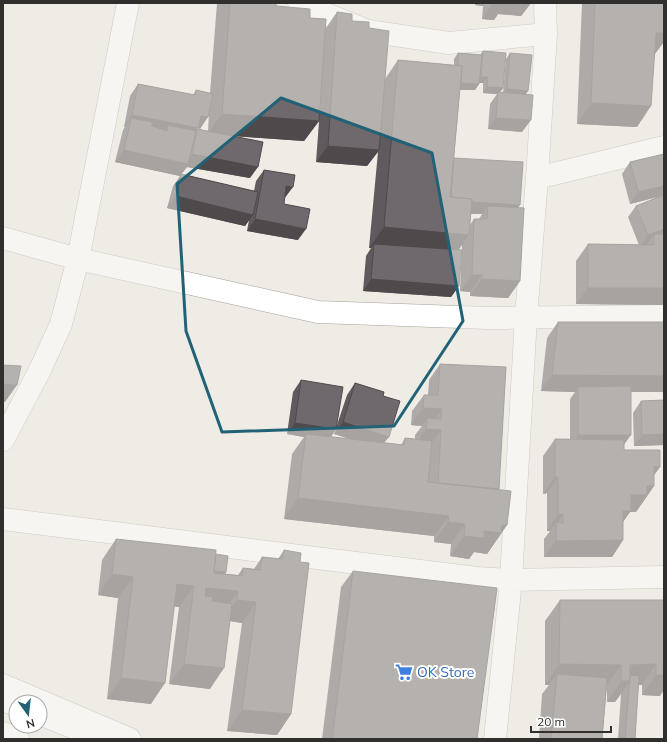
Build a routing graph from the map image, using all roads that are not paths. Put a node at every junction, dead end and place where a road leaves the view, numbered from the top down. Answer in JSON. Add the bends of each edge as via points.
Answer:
{"nodes":[{"id":1,"x":128,"y":3,"type":"edge"},
{"id":2,"x":299,"y":3,"type":"edge"},
{"id":3,"x":546,"y":3,"type":"edge"},
{"id":4,"x":546,"y":34,"type":"junction"},
{"id":5,"x":664,"y":147,"type":"edge"},
{"id":6,"x":537,"y":178,"type":"junction"},
{"id":7,"x":3,"y":238,"type":"edge"},
{"id":8,"x":78,"y":259,"type":"junction"},
{"id":9,"x":664,"y":316,"type":"edge"},
{"id":10,"x":526,"y":317,"type":"junction"},
{"id":11,"x":16,"y":368,"type":"edge"},
{"id":12,"x":40,"y":370,"type":"junction"},
{"id":13,"x":3,"y":440,"type":"edge"},
{"id":14,"x":3,"y":519,"type":"edge"},
{"id":15,"x":664,"y":576,"type":"edge"},
{"id":16,"x":511,"y":580,"type":"junction"},
{"id":17,"x":3,"y":685,"type":"edge"},
{"id":18,"x":48,"y":717,"type":"edge"},
{"id":19,"x":3,"y":733,"type":"edge"},
{"id":20,"x":18,"y":739,"type":"edge"},
{"id":21,"x":102,"y":739,"type":"edge"},
{"id":22,"x":130,"y":739,"type":"edge"},
{"id":23,"x":494,"y":739,"type":"edge"}],
"edges":[{"from":1,"to":8,"type":"main road"},
{"from":2,"to":4,"type":"main road","via":[[368,31],[449,43]]},
{"from":3,"to":4,"type":"main road"},
{"from":4,"to":6,"type":"main road"},
{"from":5,"to":6,"type":"main road"},
{"from":6,"to":10,"type":"main road"},
{"from":7,"to":8,"type":"main road"},
{"from":8,"to":10,"type":"main road","via":[[318,312]]},
{"from":8,"to":12,"type":"main road","via":[[61,324]]},
{"from":9,"to":10,"type":"main road"},
{"from":10,"to":16,"type":"main road"},
{"from":11,"to":12,"type":"main road"},
{"from":12,"to":13,"type":"main road"},
{"from":14,"to":16,"type":"main road","via":[[477,578]]},
{"from":15,"to":16,"type":"main road"},
{"from":16,"to":23,"type":"main road"},
{"from":17,"to":22,"type":"main road"},
{"from":18,"to":21,"type":"main road"},
{"from":19,"to":20,"type":"main road"}]}
